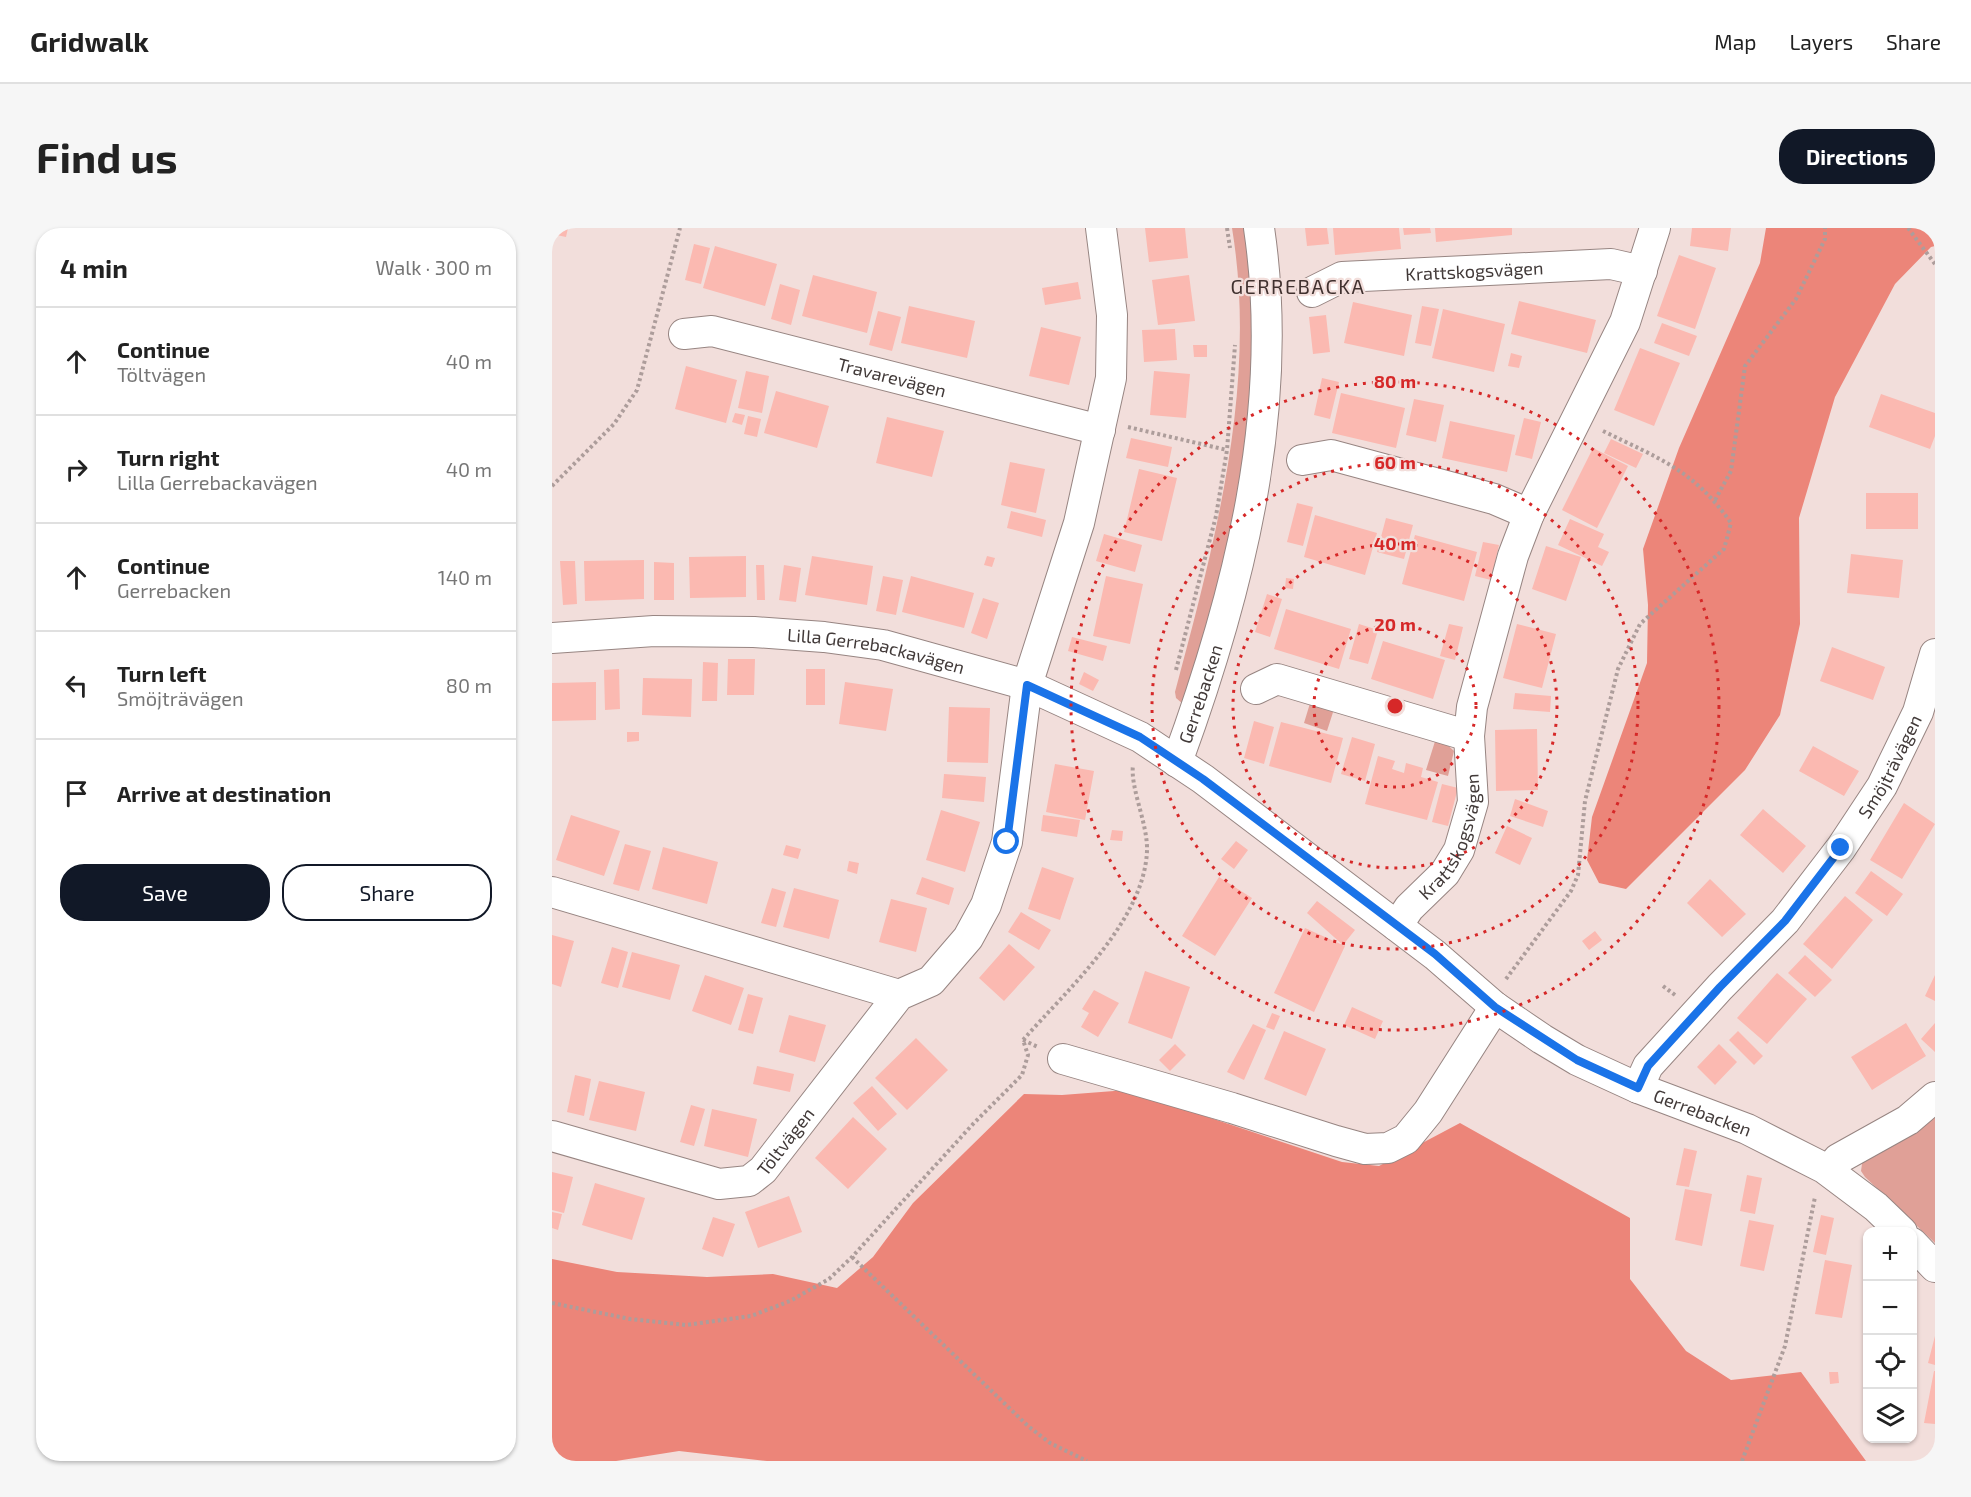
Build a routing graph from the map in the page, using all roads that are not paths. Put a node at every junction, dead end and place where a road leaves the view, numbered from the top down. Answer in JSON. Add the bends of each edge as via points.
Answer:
{"nodes":[{"id":1,"x":1101,"y":228,"type":"edge"},
{"id":2,"x":1259,"y":228,"type":"edge"},
{"id":3,"x":1655,"y":228,"type":"edge"},
{"id":4,"x":1641,"y":271,"type":"junction"},
{"id":5,"x":1312,"y":292,"type":"dead end"},
{"id":6,"x":684,"y":334,"type":"dead end"},
{"id":7,"x":1101,"y":425,"type":"junction"},
{"id":8,"x":1302,"y":460,"type":"dead end"},
{"id":9,"x":1529,"y":514,"type":"junction"},
{"id":10,"x":552,"y":639,"type":"edge"},
{"id":11,"x":1935,"y":654,"type":"edge"},
{"id":12,"x":1027,"y":685,"type":"junction"},
{"id":13,"x":1256,"y":689,"type":"dead end"},
{"id":14,"x":1469,"y":736,"type":"junction"},
{"id":15,"x":1177,"y":762,"type":"junction"},
{"id":16,"x":552,"y":892,"type":"edge"},
{"id":17,"x":1396,"y":926,"type":"junction"},
{"id":18,"x":899,"y":995,"type":"junction"},
{"id":19,"x":1492,"y":1005,"type":"junction"},
{"id":20,"x":1063,"y":1059,"type":"dead end"},
{"id":21,"x":1638,"y":1088,"type":"junction"},
{"id":22,"x":1935,"y":1097,"type":"edge"},
{"id":23,"x":552,"y":1136,"type":"edge"},
{"id":24,"x":1827,"y":1169,"type":"junction"},
{"id":25,"x":1897,"y":1227,"type":"edge"},
{"id":26,"x":1917,"y":1248,"type":"edge"},
{"id":27,"x":1935,"y":1267,"type":"edge"}],
"edges":[{"from":1,"to":7,"type":"street","via":[[1113,344],[1111,378]]},
{"from":2,"to":15,"type":"street","name":"Gerrebacken","via":[[1268,349],[1255,480],[1234,581]]},
{"from":3,"to":4,"type":"street","name":"Krattskogsvägen"},
{"from":4,"to":5,"type":"street","name":"Krattskogsvägen","via":[[1611,264],[1342,277]]},
{"from":4,"to":9,"type":"street","name":"Krattskogsvägen","via":[[1625,322]]},
{"from":6,"to":7,"type":"street","name":"Travarevägen","via":[[712,331]]},
{"from":7,"to":12,"type":"street","via":[[1079,523]]},
{"from":8,"to":9,"type":"street","via":[[1331,455],[1494,499]]},
{"from":9,"to":14,"type":"street","name":"Krattskogsvägen","via":[[1479,675]]},
{"from":10,"to":12,"type":"street","name":"Lilla Gerrebackavägen","via":[[654,631],[824,637],[883,645]]},
{"from":11,"to":21,"type":"street","name":"Smöjträvägen","via":[[1918,712],[1882,786],[1841,848],[1785,921],[1648,1066]]},
{"from":12,"to":15,"type":"street","name":"Lilla Gerrebackavägen","via":[[1140,737]]},
{"from":12,"to":18,"type":"street","name":"Töltvägen","via":[[1007,842],[986,905],[968,938],[931,981]]},
{"from":13,"to":14,"type":"street","via":[[1277,679]]},
{"from":14,"to":17,"type":"street","name":"Krattskogsvägen","via":[[1473,802],[1460,850],[1445,873]]},
{"from":15,"to":17,"type":"street","name":"Gerrebacken"},
{"from":16,"to":18,"type":"street"},
{"from":17,"to":19,"type":"street","name":"Gerrebacken","via":[[1435,954]]},
{"from":18,"to":23,"type":"street","name":"Töltvägen","via":[[763,1170],[749,1181],[718,1184]]},
{"from":19,"to":20,"type":"street","via":[[1428,1112],[1406,1139],[1388,1148],[1365,1149]]},
{"from":19,"to":21,"type":"street","name":"Gerrebacken","via":[[1577,1060]]},
{"from":21,"to":24,"type":"street","name":"Gerrebacken","via":[[1747,1129]]},
{"from":22,"to":24,"type":"street","via":[[1908,1120]]},
{"from":24,"to":25,"type":"street","name":"Gerrebacken"},
{"from":26,"to":27,"type":"street"}]}
